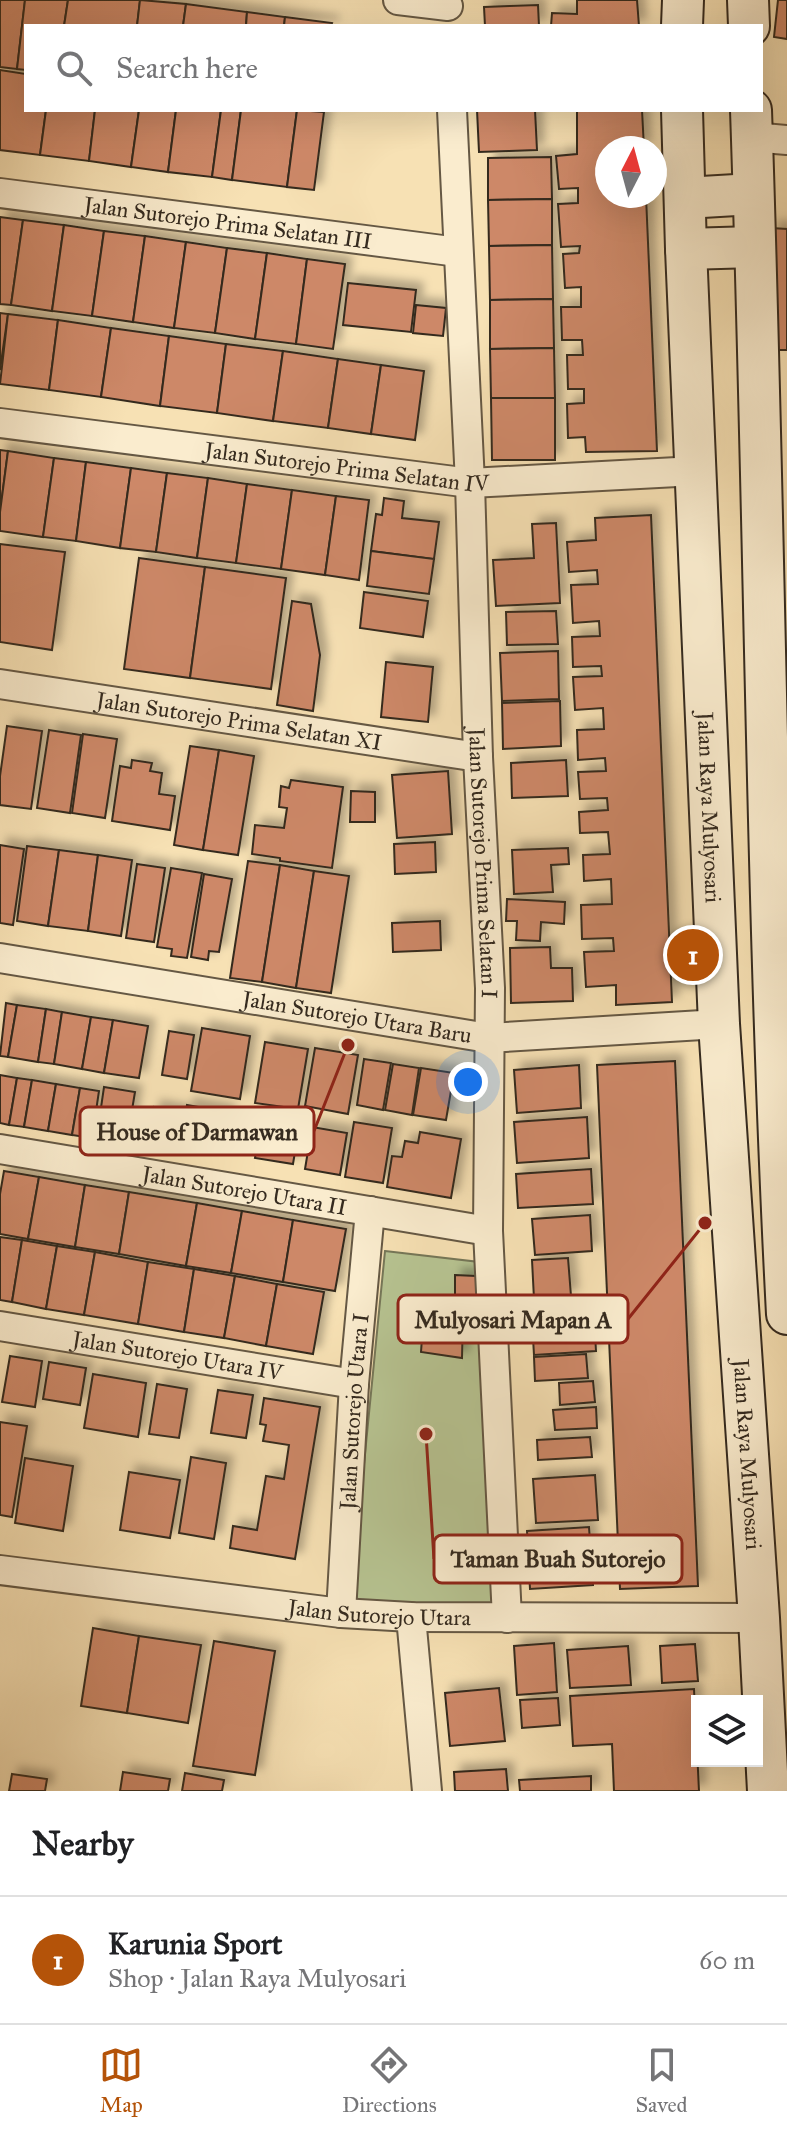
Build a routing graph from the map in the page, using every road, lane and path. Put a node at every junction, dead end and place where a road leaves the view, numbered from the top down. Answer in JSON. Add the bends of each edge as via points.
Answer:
{"nodes":[{"id":1,"x":398,"y":0,"type":"edge"},
{"id":2,"x":683,"y":0,"type":"edge"},
{"id":3,"x":748,"y":0,"type":"edge"},
{"id":4,"x":448,"y":11,"type":"edge"},
{"id":5,"x":682,"y":24,"type":"edge"},
{"id":6,"x":749,"y":24,"type":"edge"},
{"id":7,"x":452,"y":112,"type":"edge"},
{"id":8,"x":682,"y":112,"type":"edge"},
{"id":9,"x":763,"y":129,"type":"edge"},
{"id":10,"x":0,"y":193,"type":"edge"},
{"id":11,"x":753,"y":194,"type":"junction"},
{"id":12,"x":685,"y":198,"type":"junction"},
{"id":13,"x":754,"y":247,"type":"junction"},
{"id":14,"x":686,"y":249,"type":"junction"},
{"id":15,"x":458,"y":252,"type":"junction"},
{"id":16,"x":0,"y":423,"type":"edge"},
{"id":17,"x":696,"y":471,"type":"junction"},
{"id":18,"x":470,"y":483,"type":"junction"},
{"id":19,"x":776,"y":544,"type":"edge"},
{"id":20,"x":0,"y":684,"type":"edge"},
{"id":21,"x":478,"y":757,"type":"junction"},
{"id":22,"x":0,"y":958,"type":"edge"},
{"id":23,"x":719,"y":1024,"type":"junction"},
{"id":24,"x":488,"y":1038,"type":"junction"},
{"id":25,"x":778,"y":1094,"type":"junction"},
{"id":26,"x":725,"y":1099,"type":"junction"},
{"id":27,"x":0,"y":1149,"type":"edge"},
{"id":28,"x":784,"y":1180,"type":"edge"},
{"id":29,"x":370,"y":1211,"type":"junction"},
{"id":30,"x":488,"y":1231,"type":"junction"},
{"id":31,"x":787,"y":1314,"type":"edge"},
{"id":32,"x":0,"y":1326,"type":"edge"},
{"id":33,"x":354,"y":1384,"type":"junction"},
{"id":34,"x":0,"y":1570,"type":"edge"},
{"id":35,"x":341,"y":1613,"type":"junction"},
{"id":36,"x":411,"y":1617,"type":"junction"},
{"id":37,"x":507,"y":1618,"type":"junction"},
{"id":38,"x":759,"y":1618,"type":"junction"},
{"id":39,"x":427,"y":1791,"type":"edge"},
{"id":40,"x":768,"y":1791,"type":"edge"}],
"edges":[{"from":1,"to":4,"type":"street"},
{"from":2,"to":5,"type":"main road"},
{"from":3,"to":6,"type":"main road"},
{"from":7,"to":15,"type":"street","name":"Jalan Sutorejo Prima Selatan I"},
{"from":8,"to":12,"type":"main road","name":"Jalan Raya Mulyosari"},
{"from":9,"to":11,"type":"main road"},
{"from":10,"to":15,"type":"street","name":"Jalan Sutorejo Prima Selatan III"},
{"from":11,"to":12,"type":"main road"},
{"from":11,"to":13,"type":"main road"},
{"from":12,"to":14,"type":"main road","name":"Jalan Raya Mulyosari"},
{"from":13,"to":14,"type":"main road"},
{"from":13,"to":19,"type":"main road"},
{"from":14,"to":17,"type":"main road","name":"Jalan Raya Mulyosari"},
{"from":15,"to":18,"type":"street","name":"Jalan Sutorejo Prima Selatan I"},
{"from":16,"to":18,"type":"street","name":"Jalan Sutorejo Prima Selatan IV"},
{"from":17,"to":18,"type":"street","name":"Jalan Sutorejo Prima Selatan IV"},
{"from":17,"to":23,"type":"main road","name":"Jalan Raya Mulyosari"},
{"from":18,"to":21,"type":"street","name":"Jalan Sutorejo Prima Selatan I"},
{"from":19,"to":25,"type":"main road","via":[[768,808]]},
{"from":20,"to":21,"type":"street","name":"Jalan Sutorejo Prima Selatan XI"},
{"from":21,"to":24,"type":"street","name":"Jalan Sutorejo Prima Selatan I"},
{"from":22,"to":24,"type":"street","name":"Jalan Sutorejo Utara Baru"},
{"from":23,"to":24,"type":"street","name":"Jalan Sutorejo Utara Baru"},
{"from":23,"to":26,"type":"main road","name":"Jalan Raya Mulyosari"},
{"from":24,"to":30,"type":"street","name":"Jalan Sutorejo Prima Selatan I"},
{"from":25,"to":26,"type":"main road"},
{"from":25,"to":28,"type":"main road"},
{"from":26,"to":38,"type":"main road","name":"Jalan Raya Mulyosari"},
{"from":27,"to":29,"type":"street","name":"Jalan Sutorejo Utara II"},
{"from":28,"to":31,"type":"main road"},
{"from":29,"to":30,"type":"street","name":"Jalan Sutorejo Utara II"},
{"from":29,"to":33,"type":"street","name":"Jalan Sutorejo Utara I"},
{"from":30,"to":37,"type":"street","name":"Jalan Sutorejo Prima Selatan I"},
{"from":32,"to":33,"type":"street","name":"Jalan Sutorejo Utara IV"},
{"from":33,"to":35,"type":"street","name":"Jalan Sutorejo Utara I"},
{"from":34,"to":35,"type":"street","name":"Jalan Sutorejo Utara"},
{"from":35,"to":36,"type":"street","name":"Jalan Sutorejo Utara"},
{"from":36,"to":37,"type":"street","name":"Jalan Sutorejo Utara"},
{"from":36,"to":39,"type":"street"},
{"from":37,"to":38,"type":"street","name":"Jalan Sutorejo Utara"},
{"from":38,"to":40,"type":"main road","name":"Jalan Raya Mulyosari"}]}
